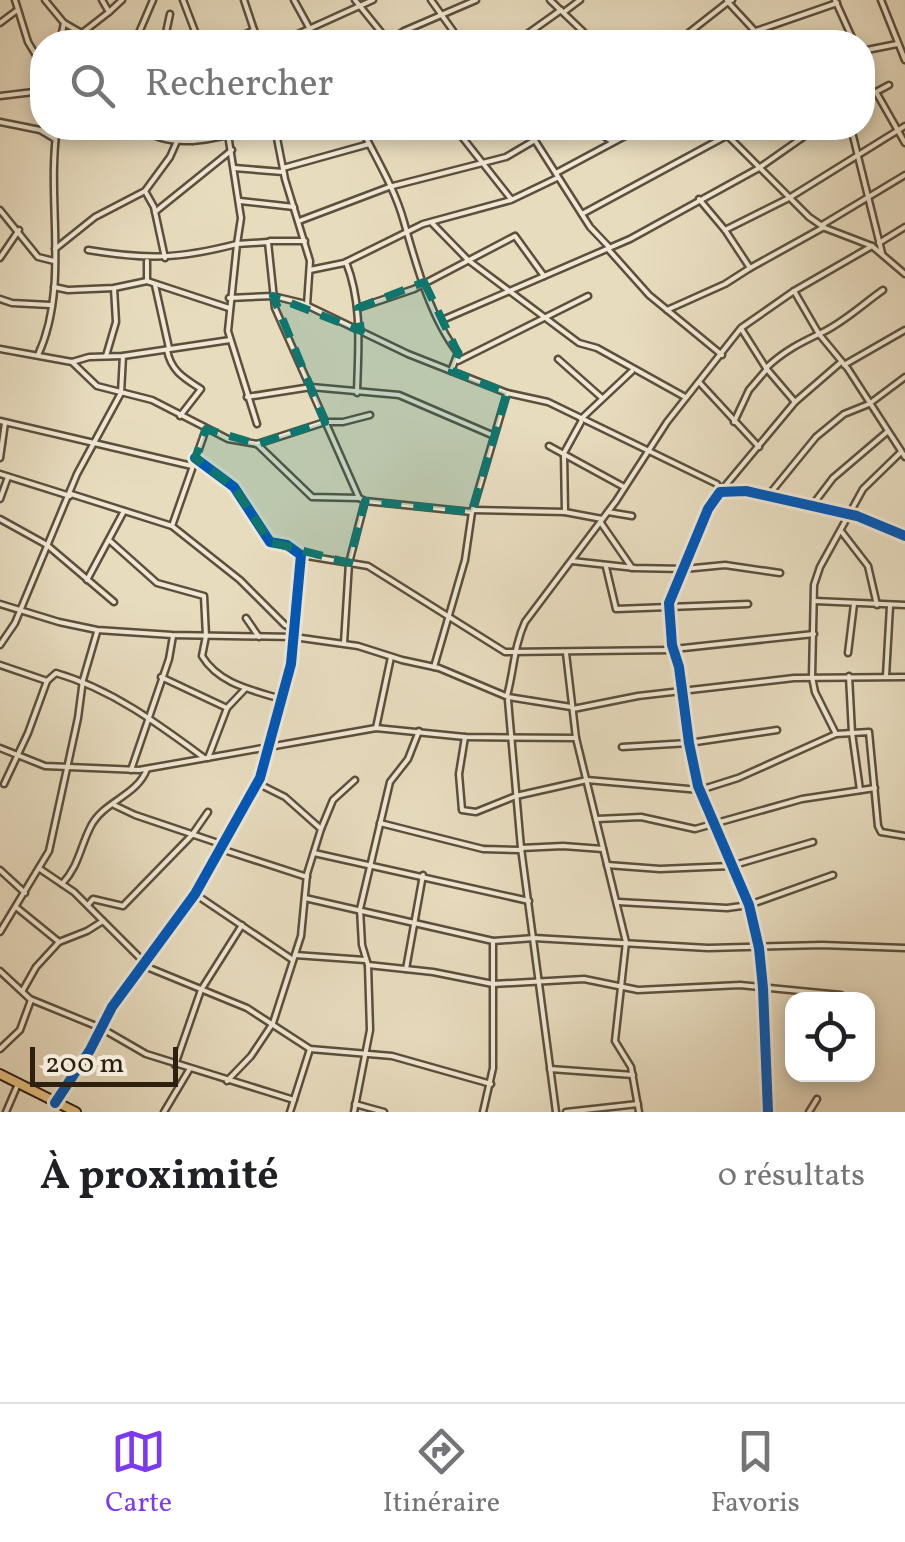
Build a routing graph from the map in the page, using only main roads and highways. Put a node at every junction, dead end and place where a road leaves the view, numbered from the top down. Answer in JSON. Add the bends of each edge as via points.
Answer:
{"nodes":[{"id":1,"x":0,"y":1074,"type":"edge"},
{"id":2,"x":76,"y":1112,"type":"edge"}],
"edges":[{"from":1,"to":2,"type":"highway"}]}
